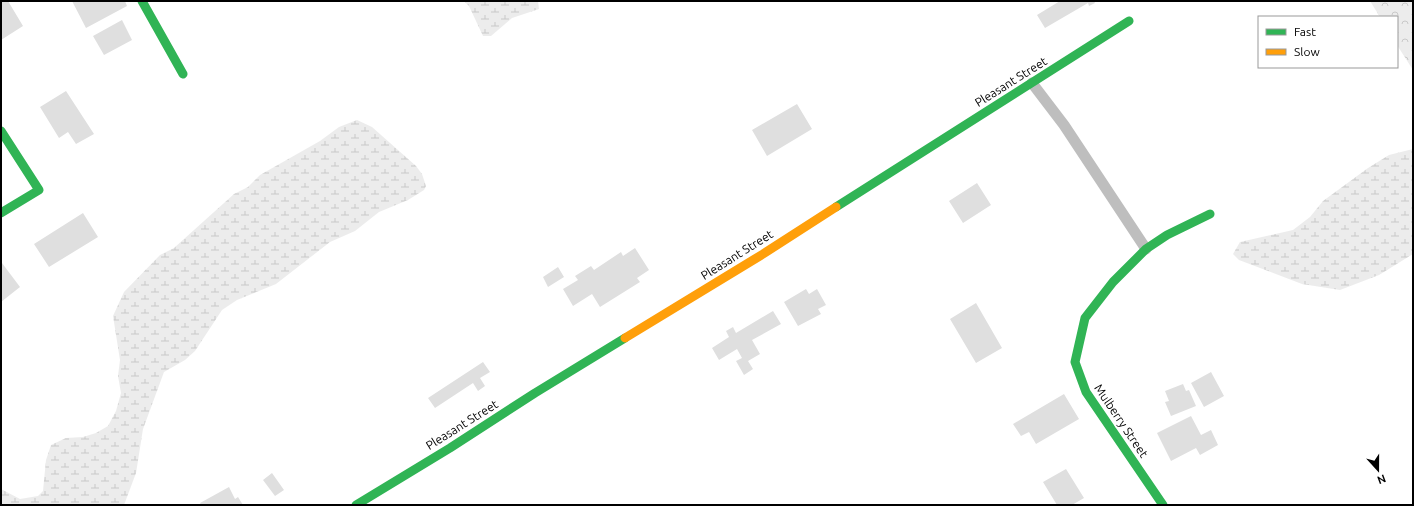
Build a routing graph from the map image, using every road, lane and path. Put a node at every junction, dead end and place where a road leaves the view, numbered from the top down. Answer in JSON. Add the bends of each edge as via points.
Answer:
{"nodes":[{"id":1,"x":142,"y":1,"type":"edge"},
{"id":2,"x":1129,"y":21,"type":"dead end"},
{"id":3,"x":183,"y":74,"type":"dead end"},
{"id":4,"x":1032,"y":83,"type":"junction"},
{"id":5,"x":1,"y":131,"type":"edge"},
{"id":6,"x":1,"y":213,"type":"edge"},
{"id":7,"x":1210,"y":214,"type":"dead end"},
{"id":8,"x":1146,"y":249,"type":"junction"},
{"id":9,"x":356,"y":505,"type":"edge"},
{"id":10,"x":1163,"y":505,"type":"edge"}],
"edges":[{"from":1,"to":3,"type":"street"},
{"from":2,"to":4,"type":"street","name":"Pleasant Street"},
{"from":4,"to":8,"type":"lane","via":[[1064,125]]},
{"from":4,"to":9,"type":"street","name":"Pleasant Street","via":[[763,254]]},
{"from":5,"to":6,"type":"street","via":[[39,190]]},
{"from":7,"to":8,"type":"street","name":"Mulberry Street","via":[[1167,235]]},
{"from":8,"to":10,"type":"street","name":"Mulberry Street","via":[[1113,282],[1085,318],[1075,362],[1086,392]]}]}
